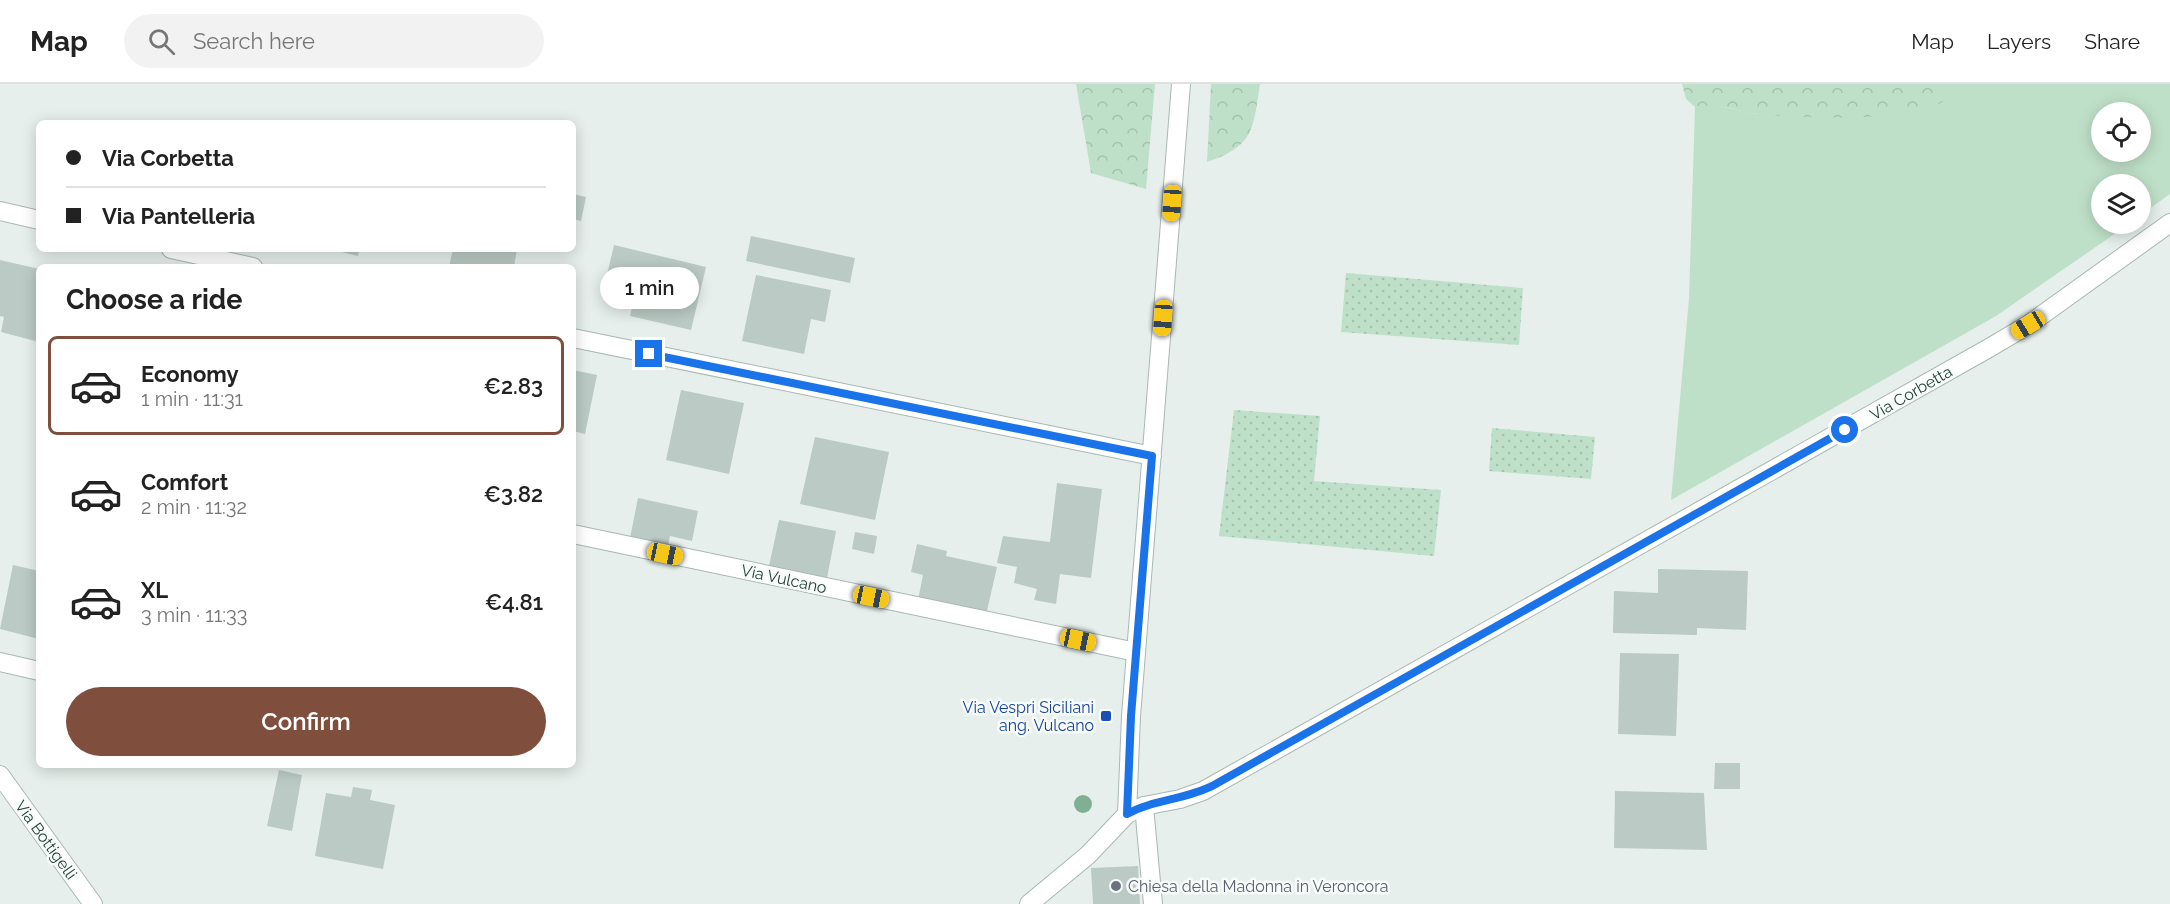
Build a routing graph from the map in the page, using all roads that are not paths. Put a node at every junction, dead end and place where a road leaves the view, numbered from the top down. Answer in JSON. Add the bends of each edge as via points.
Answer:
{"nodes":[{"id":1,"x":1181,"y":84,"type":"edge"},
{"id":2,"x":0,"y":211,"type":"edge"},
{"id":3,"x":36,"y":219,"type":"edge"},
{"id":4,"x":2170,"y":223,"type":"edge"},
{"id":5,"x":185,"y":252,"type":"edge"},
{"id":6,"x":239,"y":264,"type":"edge"},
{"id":7,"x":576,"y":339,"type":"edge"},
{"id":8,"x":1152,"y":456,"type":"junction"},
{"id":9,"x":576,"y":535,"type":"edge"},
{"id":10,"x":1136,"y":652,"type":"junction"},
{"id":11,"x":0,"y":662,"type":"edge"},
{"id":12,"x":36,"y":670,"type":"edge"},
{"id":13,"x":0,"y":775,"type":"edge"},
{"id":14,"x":1144,"y":806,"type":"junction"},
{"id":15,"x":1127,"y":814,"type":"junction"},
{"id":16,"x":93,"y":904,"type":"edge"},
{"id":17,"x":1029,"y":904,"type":"edge"},
{"id":18,"x":1153,"y":904,"type":"edge"}],
"edges":[{"from":1,"to":8,"type":"street"},
{"from":2,"to":3,"type":"street"},
{"from":4,"to":14,"type":"street","name":"Via Corbetta","via":[[2037,319],[1989,348],[1214,785],[1187,797]]},
{"from":5,"to":6,"type":"street"},
{"from":7,"to":8,"type":"street"},
{"from":8,"to":10,"type":"street"},
{"from":9,"to":10,"type":"street","name":"Via Vulcano"},
{"from":10,"to":15,"type":"street"},
{"from":11,"to":12,"type":"street"},
{"from":13,"to":16,"type":"street","name":"Via Bottigelli"},
{"from":14,"to":15,"type":"street","name":"Via Corbetta"},
{"from":14,"to":18,"type":"street"},
{"from":15,"to":17,"type":"street","via":[[1096,848]]}]}
